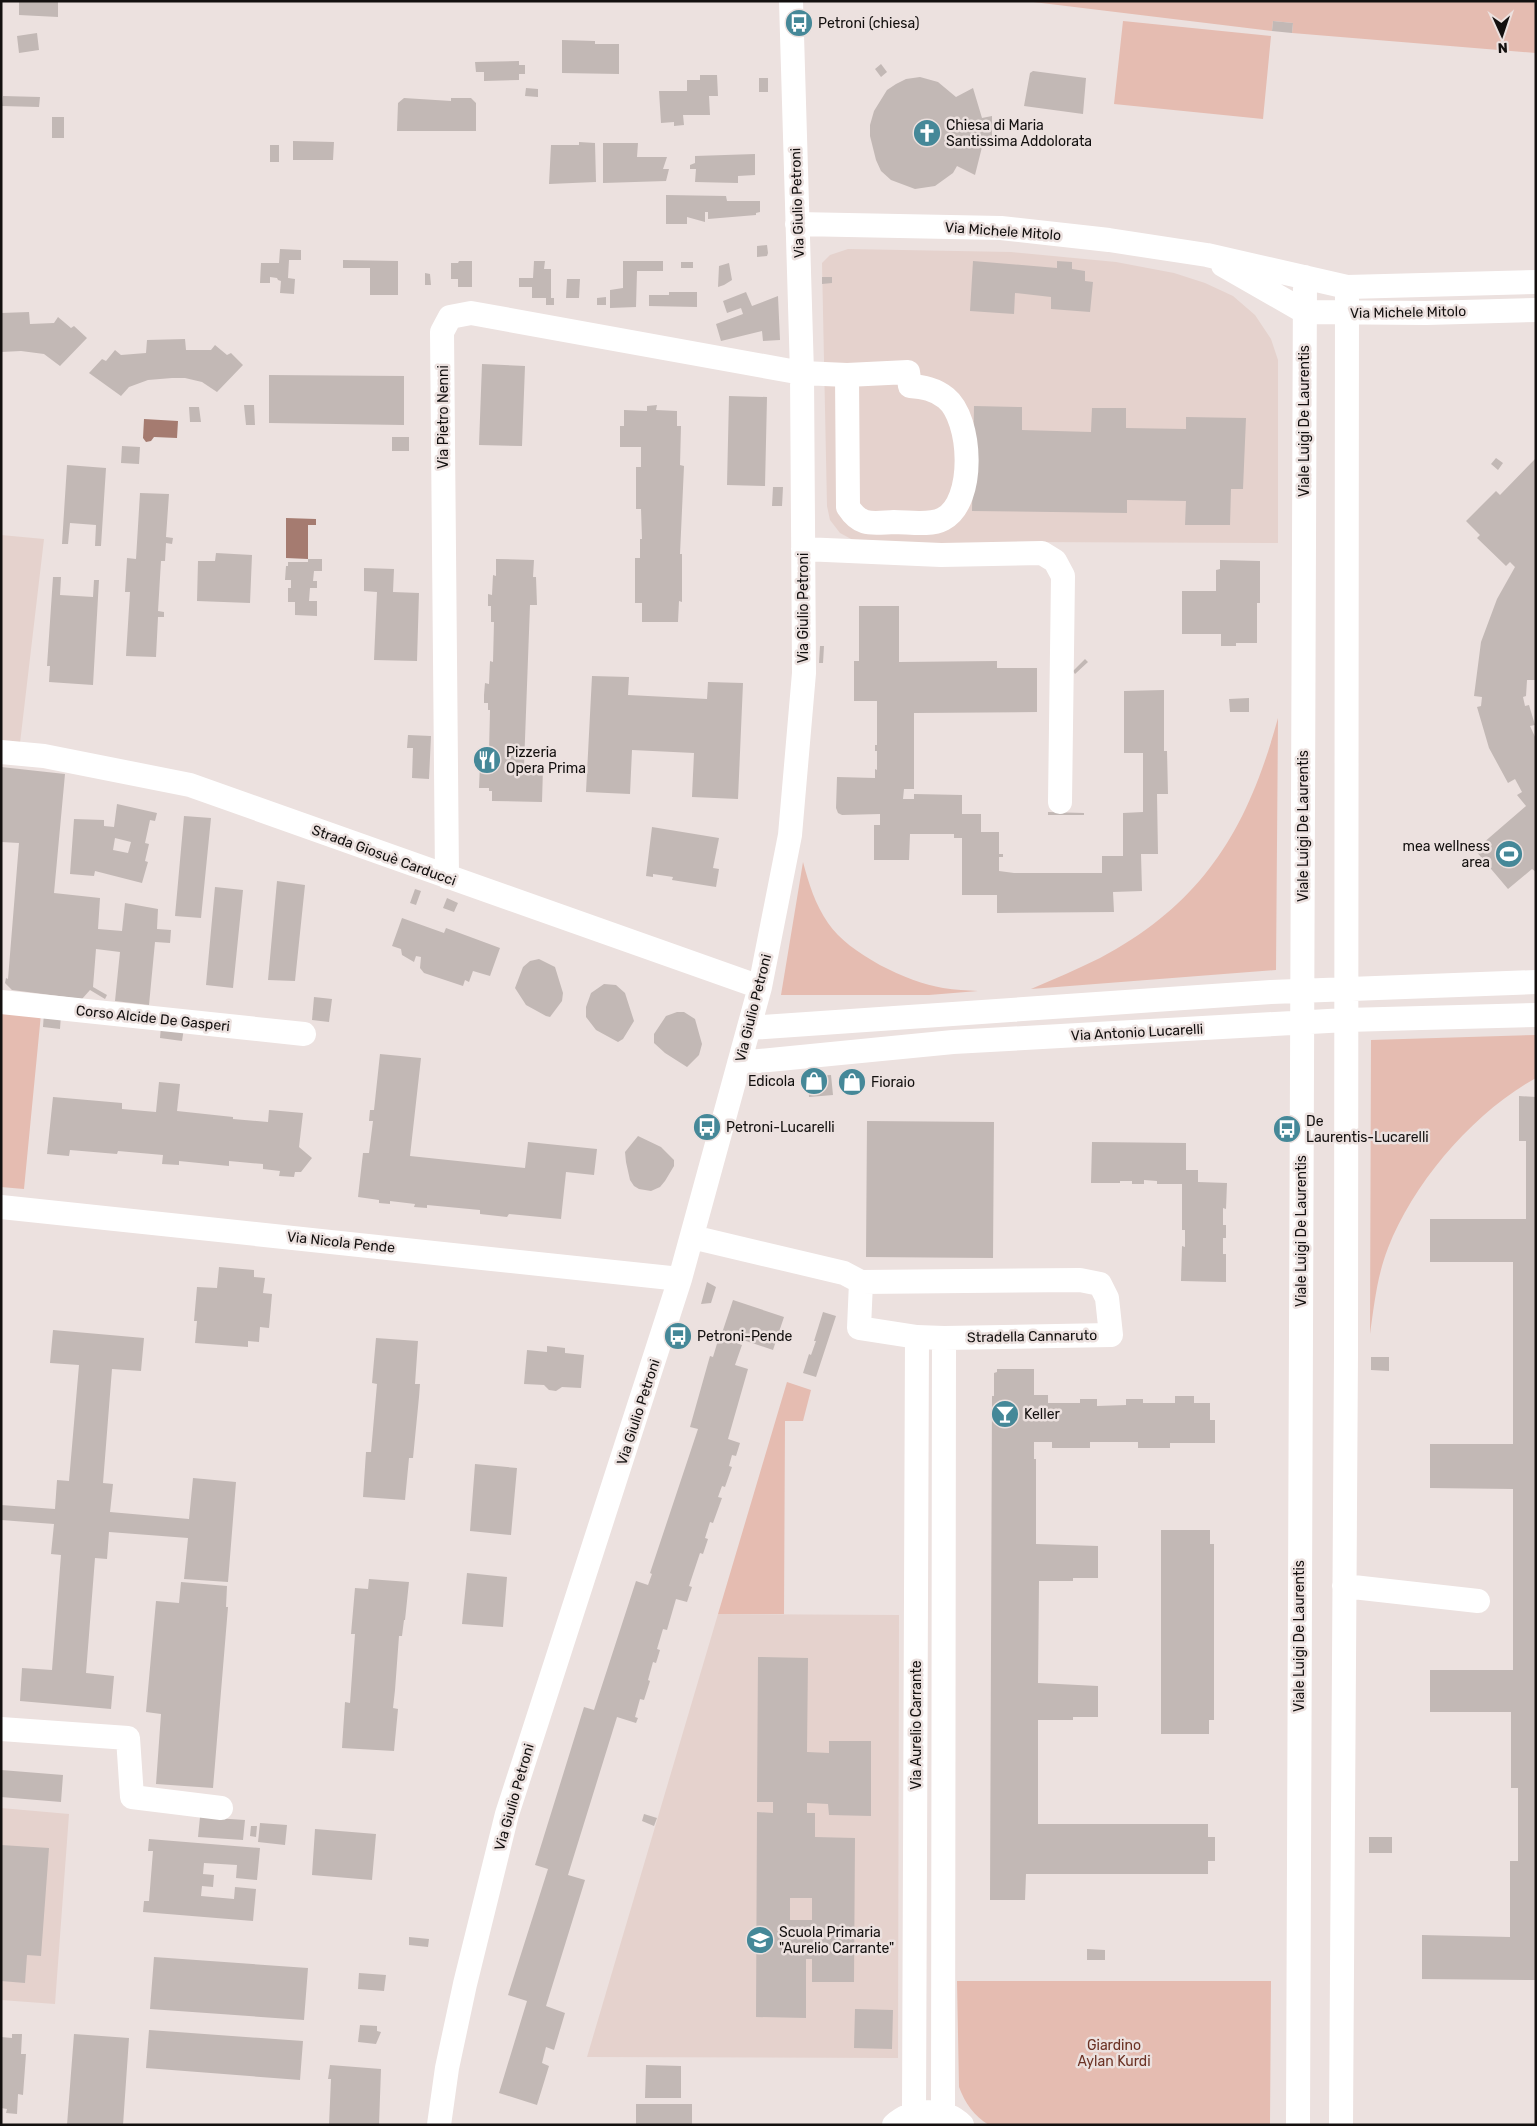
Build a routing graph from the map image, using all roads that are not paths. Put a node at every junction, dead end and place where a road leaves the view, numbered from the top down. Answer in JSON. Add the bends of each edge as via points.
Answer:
{"nodes":[{"id":1,"x":792,"y":1,"type":"edge"},
{"id":2,"x":797,"y":224,"type":"junction"},
{"id":3,"x":1207,"y":255,"type":"junction"},
{"id":4,"x":1305,"y":277,"type":"junction"},
{"id":5,"x":1536,"y":282,"type":"edge"},
{"id":6,"x":1348,"y":287,"type":"junction"},
{"id":7,"x":1536,"y":310,"type":"edge"},
{"id":8,"x":1305,"y":312,"type":"junction"},
{"id":9,"x":1348,"y":314,"type":"junction"},
{"id":10,"x":802,"y":374,"type":"junction"},
{"id":11,"x":847,"y":375,"type":"junction"},
{"id":12,"x":803,"y":549,"type":"junction"},
{"id":13,"x":1,"y":752,"type":"edge"},
{"id":14,"x":1060,"y":802,"type":"dead end"},
{"id":15,"x":446,"y":877,"type":"junction"},
{"id":16,"x":1536,"y":982,"type":"edge"},
{"id":17,"x":760,"y":986,"type":"junction"},
{"id":18,"x":1346,"y":989,"type":"junction"},
{"id":19,"x":1303,"y":990,"type":"junction"},
{"id":20,"x":1,"y":1002,"type":"edge"},
{"id":21,"x":1536,"y":1015,"type":"edge"},
{"id":22,"x":1346,"y":1020,"type":"junction"},
{"id":23,"x":1302,"y":1023,"type":"junction"},
{"id":24,"x":749,"y":1028,"type":"junction"},
{"id":25,"x":304,"y":1034,"type":"dead end"},
{"id":26,"x":740,"y":1063,"type":"junction"},
{"id":27,"x":1,"y":1207,"type":"edge"},
{"id":28,"x":692,"y":1237,"type":"junction"},
{"id":29,"x":680,"y":1279,"type":"junction"},
{"id":30,"x":861,"y":1282,"type":"junction"},
{"id":31,"x":917,"y":1337,"type":"junction"},
{"id":32,"x":944,"y":1338,"type":"junction"},
{"id":33,"x":1344,"y":1586,"type":"junction"},
{"id":34,"x":1478,"y":1602,"type":"dead end"},
{"id":35,"x":1,"y":1728,"type":"edge"},
{"id":36,"x":220,"y":1808,"type":"dead end"},
{"id":37,"x":904,"y":2119,"type":"edge"},
{"id":38,"x":952,"y":2119,"type":"edge"},
{"id":39,"x":439,"y":2125,"type":"edge"},
{"id":40,"x":1298,"y":2125,"type":"edge"},
{"id":41,"x":1342,"y":2125,"type":"edge"}],
"edges":[{"from":1,"to":2,"type":"street","name":"Via Giulio Petroni"},
{"from":2,"to":3,"type":"street","name":"Via Michele Mitolo","via":[[1001,228]]},
{"from":2,"to":10,"type":"street","name":"Via Giulio Petroni"},
{"from":3,"to":4,"type":"street","name":"Via Michele Mitolo"},
{"from":3,"to":8,"type":"street","name":"Via Michele Mitolo"},
{"from":4,"to":6,"type":"street","name":"Via Michele Mitolo"},
{"from":4,"to":8,"type":"street","name":"Viale Luigi De Laurentis"},
{"from":5,"to":6,"type":"street","name":"Via Michele Mitolo"},
{"from":6,"to":9,"type":"street"},
{"from":7,"to":9,"type":"street","name":"Via Michele Mitolo"},
{"from":8,"to":9,"type":"street","name":"Via Michele Mitolo"},
{"from":8,"to":19,"type":"street","name":"Viale Luigi De Laurentis"},
{"from":9,"to":18,"type":"street"},
{"from":10,"to":11,"type":"street"},
{"from":10,"to":12,"type":"street","name":"Via Giulio Petroni"},
{"from":10,"to":15,"type":"street","name":"Via Pietro Nenni","via":[[471,313],[450,317],[442,332]]},
{"from":11,"to":11,"type":"street","via":[[848,507],[855,518],[865,523],[936,521],[951,513],[962,494],[966,459],[964,429],[947,398],[927,388],[910,386],[908,372]]},
{"from":12,"to":14,"type":"street","via":[[941,555],[1042,553],[1056,561],[1063,576]]},
{"from":12,"to":17,"type":"street","name":"Via Giulio Petroni","via":[[804,673],[790,835]]},
{"from":13,"to":15,"type":"street","name":"Strada Giosuè Carducci","via":[[44,756],[190,785]]},
{"from":15,"to":17,"type":"street","name":"Strada Giosuè Carducci"},
{"from":16,"to":18,"type":"street"},
{"from":17,"to":24,"type":"street","name":"Via Giulio Petroni"},
{"from":18,"to":19,"type":"street"},
{"from":18,"to":22,"type":"street"},
{"from":19,"to":23,"type":"street","name":"Viale Luigi De Laurentis"},
{"from":19,"to":24,"type":"street"},
{"from":20,"to":25,"type":"street","name":"Corso Alcide De Gasperi"},
{"from":21,"to":22,"type":"street","name":"Via Antonio Lucarelli"},
{"from":22,"to":23,"type":"street","name":"Via Antonio Lucarelli"},
{"from":22,"to":33,"type":"street"},
{"from":23,"to":26,"type":"street","name":"Via Antonio Lucarelli","via":[[953,1042]]},
{"from":23,"to":40,"type":"street","name":"Viale Luigi De Laurentis"},
{"from":24,"to":26,"type":"street","name":"Via Giulio Petroni"},
{"from":26,"to":28,"type":"street","name":"Via Giulio Petroni"},
{"from":27,"to":29,"type":"street","name":"Via Nicola Pende"},
{"from":28,"to":29,"type":"street","name":"Via Giulio Petroni"},
{"from":28,"to":30,"type":"street","name":"Stradella Cannaruto","via":[[844,1273]]},
{"from":29,"to":39,"type":"street","name":"Via Giulio Petroni","via":[[507,1814],[461,2002]]},
{"from":30,"to":31,"type":"street","name":"Stradella Cannaruto","via":[[859,1328]]},
{"from":30,"to":32,"type":"street","name":"Stradella Cannaruto","via":[[1080,1280],[1100,1284],[1107,1298],[1111,1335]]},
{"from":31,"to":32,"type":"street","name":"Stradella Cannaruto"},
{"from":31,"to":37,"type":"street","name":"Via Aurelio Carrante"},
{"from":32,"to":38,"type":"street","name":"Via Aurelio Carrante"},
{"from":33,"to":34,"type":"street"},
{"from":33,"to":41,"type":"street"},
{"from":35,"to":36,"type":"street","via":[[128,1738],[132,1797]]},
{"from":37,"to":38,"type":"street","via":[[928,2112]]}]}
